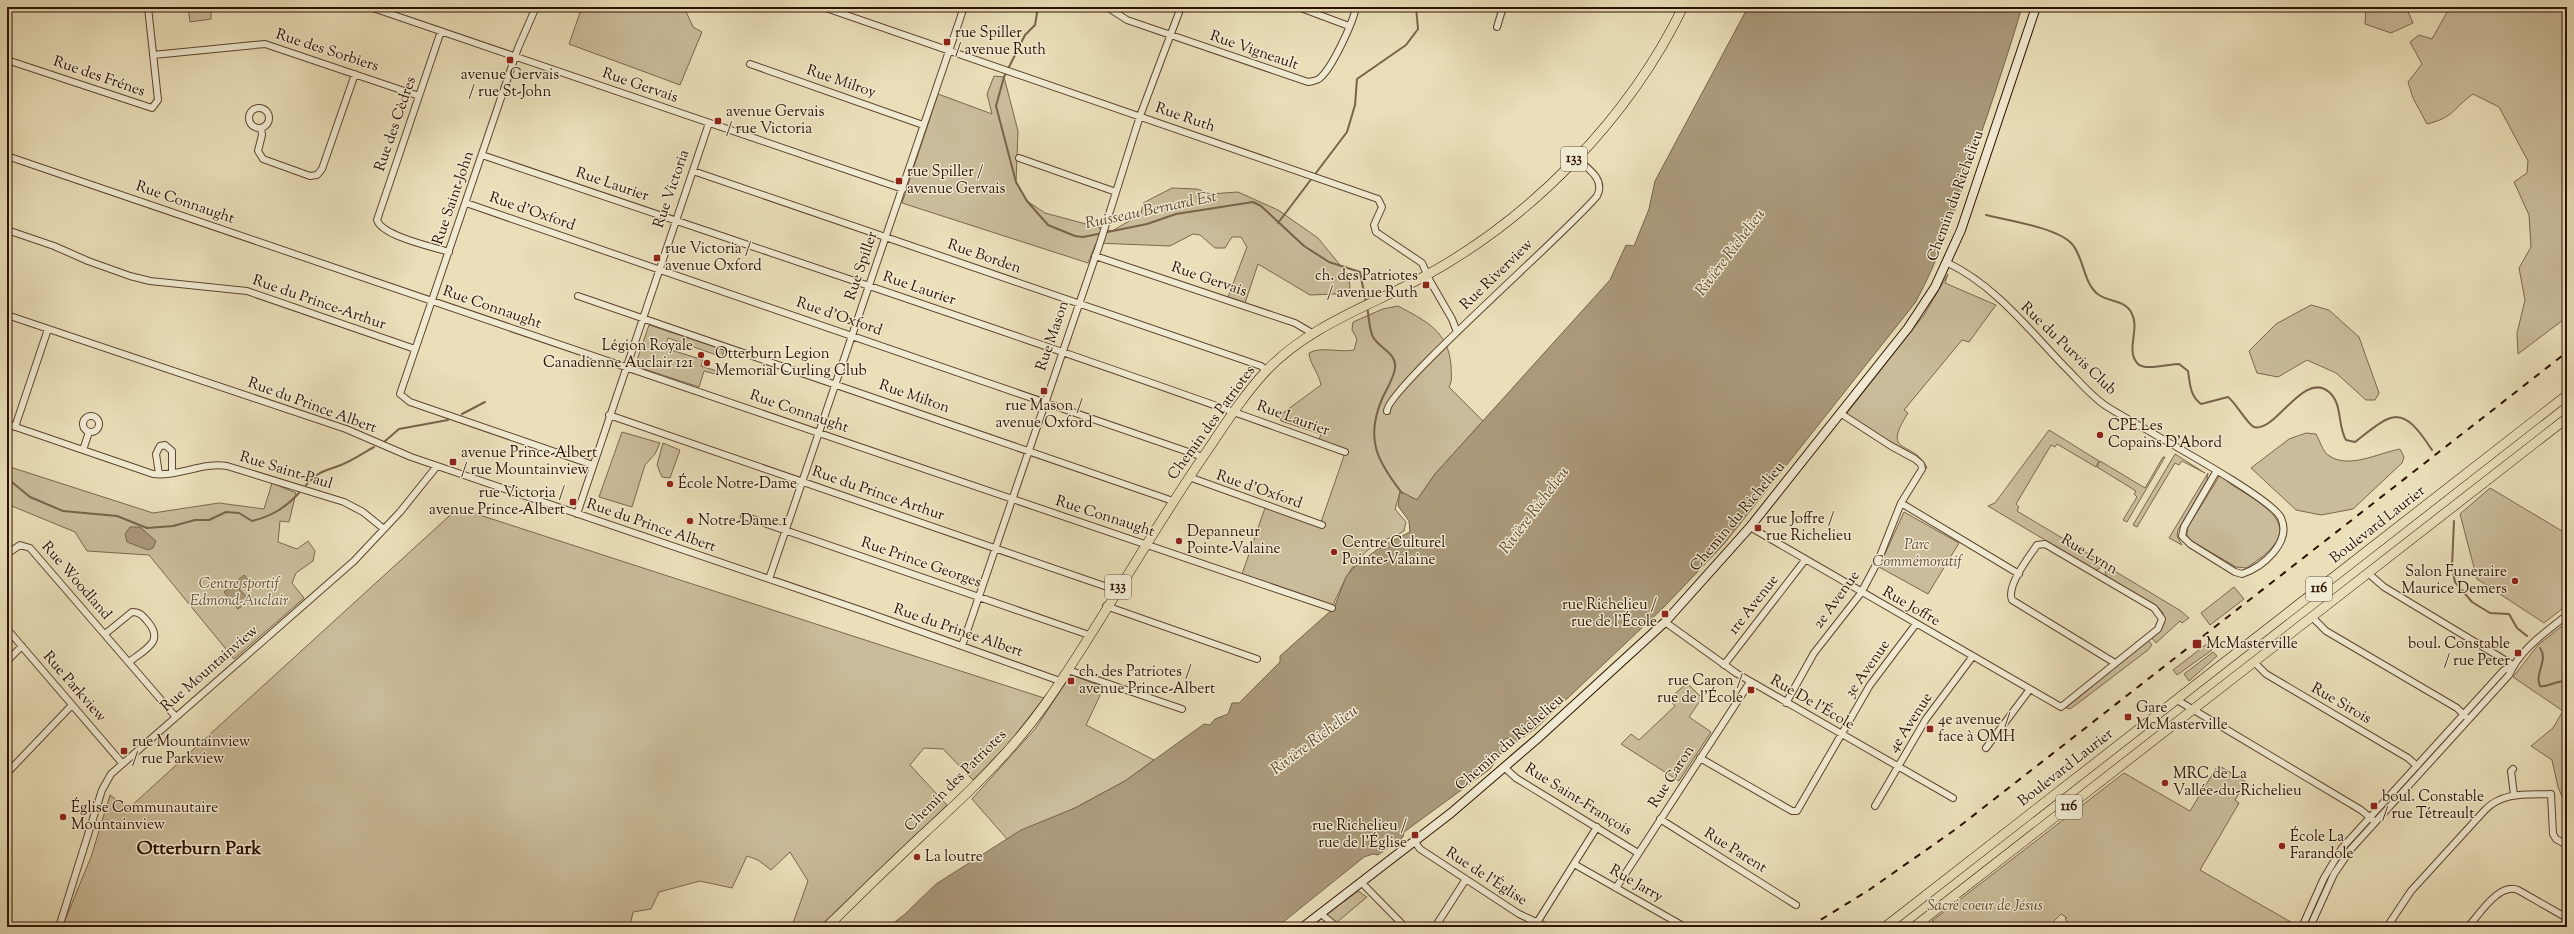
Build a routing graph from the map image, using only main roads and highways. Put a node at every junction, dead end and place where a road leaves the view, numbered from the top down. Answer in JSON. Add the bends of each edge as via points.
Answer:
{"nodes":[{"id":1,"x":1683,"y":7,"type":"edge"},
{"id":2,"x":2036,"y":7,"type":"edge"},
{"id":3,"x":2567,"y":395,"type":"edge"},
{"id":4,"x":2567,"y":418,"type":"edge"},
{"id":5,"x":827,"y":927,"type":"edge"},
{"id":6,"x":1303,"y":927,"type":"edge"},
{"id":7,"x":1885,"y":927,"type":"edge"},
{"id":8,"x":1914,"y":927,"type":"edge"}],
"edges":[{"from":1,"to":5,"type":"main road","name":"Chemin des Patriotes","number":"133","via":[[1644,75],[1576,158],[1542,193],[1512,219],[1428,275],[1312,333],[1267,371],[1234,411],[1189,477],[1068,670],[1026,730],[990,771]]},
{"from":2,"to":6,"type":"main road","name":"Chemin du Richelieu","via":[[1948,263],[1914,320],[1750,527],[1665,622],[1505,768],[1415,842]]},
{"from":3,"to":7,"type":"main road","name":"Boulevard Laurier","number":"116"},
{"from":4,"to":8,"type":"main road","number":"116"}]}
